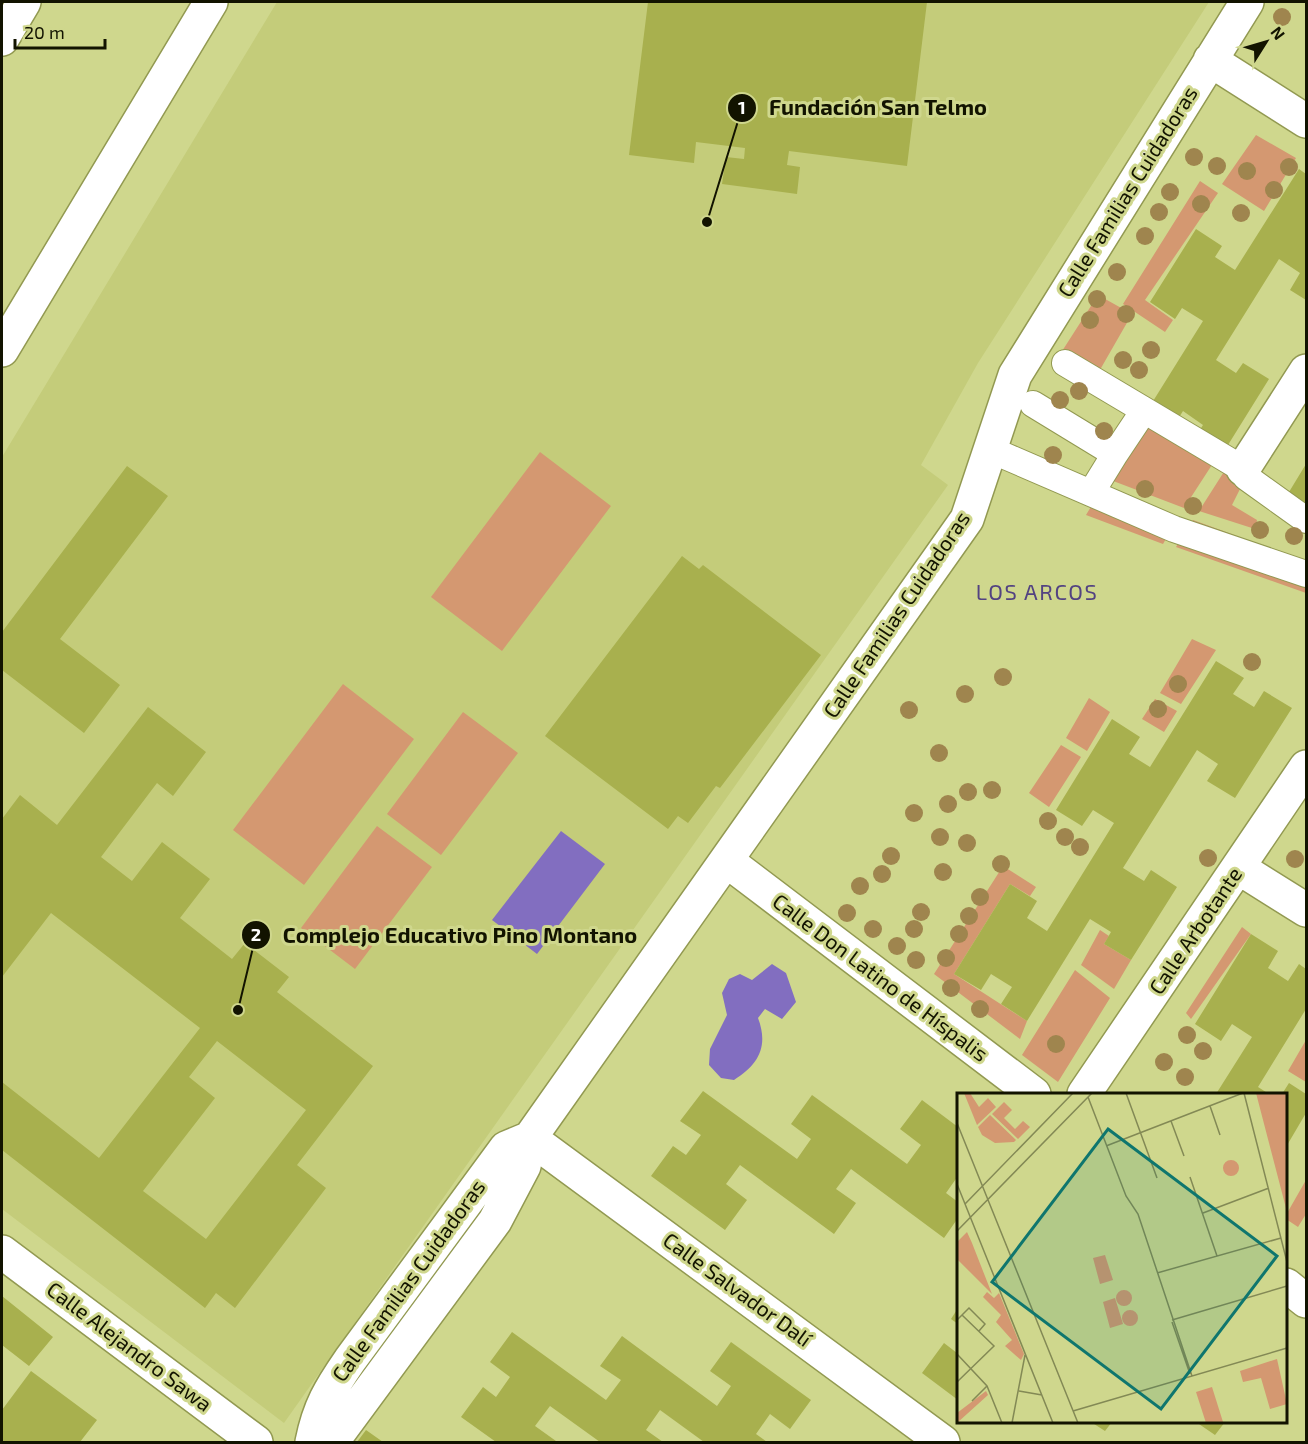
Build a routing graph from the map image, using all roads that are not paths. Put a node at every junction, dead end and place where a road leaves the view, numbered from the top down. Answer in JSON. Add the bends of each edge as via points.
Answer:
{"nodes":[{"id":1,"x":24,"y":2,"type":"edge"},
{"id":2,"x":211,"y":2,"type":"edge"},
{"id":3,"x":1247,"y":2,"type":"edge"},
{"id":4,"x":2,"y":39,"type":"edge"},
{"id":5,"x":1210,"y":60,"type":"junction"},
{"id":6,"x":1306,"y":121,"type":"edge"},
{"id":7,"x":2,"y":350,"type":"edge"},
{"id":8,"x":1065,"y":363,"type":"dead end"},
{"id":9,"x":1306,"y":371,"type":"edge"},
{"id":10,"x":1033,"y":404,"type":"dead end"},
{"id":11,"x":1137,"y":421,"type":"dead end"},
{"id":12,"x":1115,"y":454,"type":"junction"},
{"id":13,"x":1005,"y":456,"type":"dead end"},
{"id":14,"x":1244,"y":473,"type":"junction"},
{"id":15,"x":1091,"y":493,"type":"junction"},
{"id":16,"x":1306,"y":520,"type":"edge"},
{"id":17,"x":1306,"y":574,"type":"edge"},
{"id":18,"x":1306,"y":767,"type":"edge"},
{"id":19,"x":727,"y":861,"type":"junction"},
{"id":20,"x":1239,"y":868,"type":"junction"},
{"id":21,"x":1306,"y":910,"type":"edge"},
{"id":22,"x":1031,"y":1093,"type":"edge"},
{"id":23,"x":1085,"y":1093,"type":"edge"},
{"id":24,"x":530,"y":1138,"type":"junction"},
{"id":25,"x":2,"y":1252,"type":"edge"},
{"id":26,"x":1287,"y":1286,"type":"edge"},
{"id":27,"x":1306,"y":1301,"type":"edge"},
{"id":28,"x":256,"y":1443,"type":"edge"},
{"id":29,"x":312,"y":1443,"type":"edge"},
{"id":30,"x":332,"y":1443,"type":"edge"},
{"id":31,"x":944,"y":1443,"type":"edge"}],
"edges":[{"from":1,"to":4,"type":"street"},
{"from":2,"to":7,"type":"street"},
{"from":3,"to":5,"type":"street","name":"Calle Familias Cuidadoras"},
{"from":5,"to":6,"type":"street"},
{"from":5,"to":19,"type":"street","name":"Calle Familias Cuidadoras","via":[[1014,375],[967,519]]},
{"from":8,"to":14,"type":"street"},
{"from":9,"to":14,"type":"street"},
{"from":10,"to":12,"type":"street"},
{"from":11,"to":12,"type":"street"},
{"from":12,"to":15,"type":"street"},
{"from":13,"to":15,"type":"street"},
{"from":14,"to":16,"type":"street"},
{"from":15,"to":17,"type":"street","via":[[1174,528]]},
{"from":18,"to":20,"type":"street","name":"Calle Arbotante"},
{"from":19,"to":22,"type":"street","name":"Calle Don Latino de Híspalis"},
{"from":19,"to":24,"type":"street","name":"Calle Familias Cuidadoras"},
{"from":20,"to":21,"type":"street"},
{"from":20,"to":23,"type":"street","name":"Calle Arbotante"},
{"from":24,"to":29,"type":"street","name":"Calle Familias Cuidadoras","via":[[506,1148],[350,1360],[328,1392]]},
{"from":24,"to":30,"type":"street","name":"Calle Familias Cuidadoras","via":[[524,1166],[495,1221]]},
{"from":24,"to":31,"type":"street","name":"Calle Salvador Dalí"},
{"from":25,"to":28,"type":"street","name":"Calle Alejandro Sawa"},
{"from":26,"to":27,"type":"street"}]}
